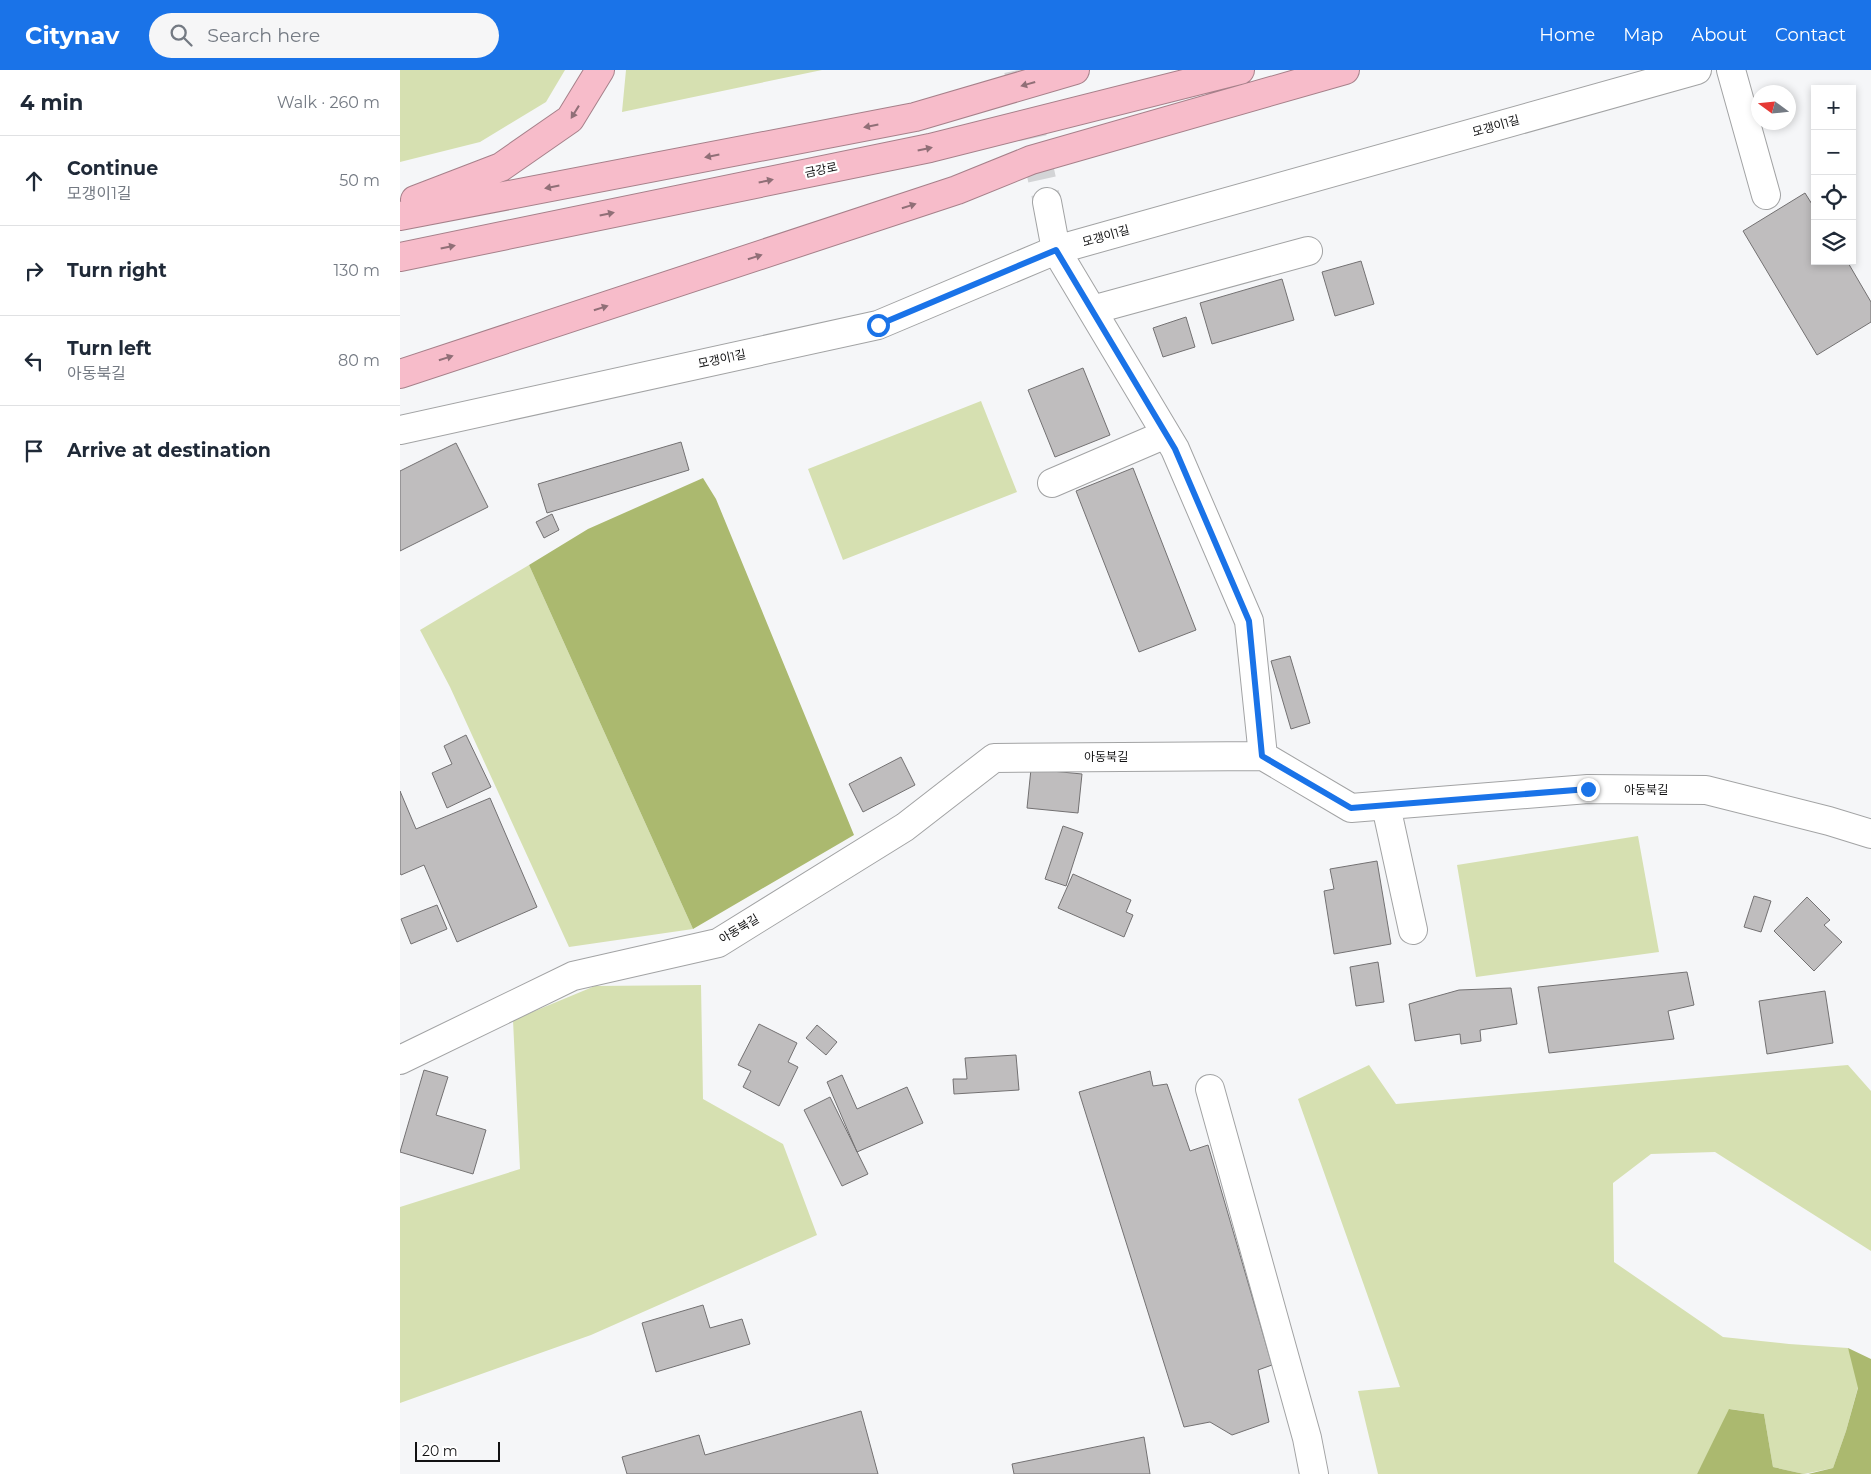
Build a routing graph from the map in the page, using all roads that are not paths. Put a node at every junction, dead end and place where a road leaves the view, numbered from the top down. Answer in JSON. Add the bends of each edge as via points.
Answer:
{"nodes":[{"id":1,"x":600,"y":70,"type":"edge"},
{"id":2,"x":1075,"y":70,"type":"edge"},
{"id":3,"x":1240,"y":70,"type":"edge"},
{"id":4,"x":1344,"y":70,"type":"edge"},
{"id":5,"x":1697,"y":70,"type":"edge"},
{"id":6,"x":1731,"y":70,"type":"edge"},
{"id":7,"x":1766,"y":195,"type":"dead end"},
{"id":8,"x":1047,"y":202,"type":"tunnel mouth"},
{"id":9,"x":400,"y":206,"type":"edge"},
{"id":10,"x":400,"y":216,"type":"edge"},
{"id":11,"x":1056,"y":250,"type":"junction"},
{"id":12,"x":1308,"y":251,"type":"dead end"},
{"id":13,"x":400,"y":257,"type":"edge"},
{"id":14,"x":1092,"y":310,"type":"junction"},
{"id":15,"x":400,"y":374,"type":"edge"},
{"id":16,"x":400,"y":430,"type":"edge"},
{"id":17,"x":1166,"y":434,"type":"junction"},
{"id":18,"x":1052,"y":483,"type":"dead end"},
{"id":19,"x":1262,"y":756,"type":"junction"},
{"id":20,"x":1386,"y":806,"type":"junction"},
{"id":21,"x":1871,"y":834,"type":"edge"},
{"id":22,"x":1413,"y":930,"type":"dead end"},
{"id":23,"x":400,"y":1060,"type":"edge"},
{"id":24,"x":1210,"y":1089,"type":"dead end"},
{"id":25,"x":1314,"y":1474,"type":"edge"}],
"edges":[{"from":1,"to":9,"type":"highway","one_way":true,"via":[[570,119],[501,167]]},
{"from":2,"to":10,"type":"highway","one_way":true,"via":[[915,117]]},
{"from":13,"to":3,"type":"highway","name":"금강로","one_way":true,"via":[[930,148]]},
{"from":15,"to":4,"type":"highway","one_way":true,"via":[[957,190],[1030,160]]},
{"from":5,"to":11,"type":"street","name":"모갱이1길"},
{"from":6,"to":7,"type":"street"},
{"from":8,"to":11,"type":"street"},
{"from":11,"to":14,"type":"street"},
{"from":11,"to":16,"type":"street","name":"모갱이1길","via":[[878,325]]},
{"from":12,"to":14,"type":"street"},
{"from":14,"to":17,"type":"street"},
{"from":17,"to":18,"type":"street"},
{"from":17,"to":19,"type":"street","via":[[1249,621]]},
{"from":19,"to":20,"type":"street","name":"아동북길","via":[[1351,808]]},
{"from":19,"to":23,"type":"street","name":"아동북길","via":[[994,758],[905,827],[718,943],[573,976]]},
{"from":20,"to":21,"type":"street","name":"아동북길","via":[[1588,789],[1706,790]]},
{"from":20,"to":22,"type":"street"},
{"from":24,"to":25,"type":"street","via":[[1307,1438]]}]}
